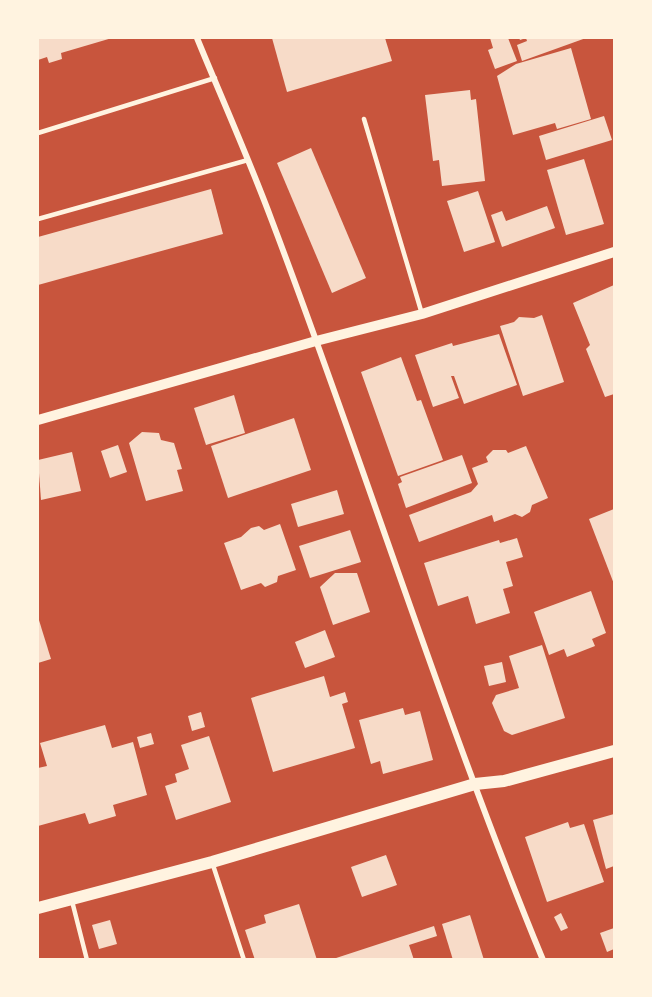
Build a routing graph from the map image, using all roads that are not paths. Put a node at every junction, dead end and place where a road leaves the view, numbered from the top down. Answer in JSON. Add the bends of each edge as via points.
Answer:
{"nodes":[{"id":1,"x":197,"y":38,"type":"edge"},
{"id":2,"x":214,"y":78,"type":"junction"},
{"id":3,"x":364,"y":119,"type":"dead end"},
{"id":4,"x":38,"y":133,"type":"edge"},
{"id":5,"x":248,"y":160,"type":"junction"},
{"id":6,"x":38,"y":219,"type":"edge"},
{"id":7,"x":615,"y":252,"type":"edge"},
{"id":8,"x":422,"y":314,"type":"junction"},
{"id":9,"x":316,"y":341,"type":"junction"},
{"id":10,"x":38,"y":420,"type":"edge"},
{"id":11,"x":615,"y":751,"type":"edge"},
{"id":12,"x":475,"y":784,"type":"junction"},
{"id":13,"x":212,"y":862,"type":"junction"},
{"id":14,"x":71,"y":899,"type":"junction"},
{"id":15,"x":38,"y":908,"type":"edge"},
{"id":16,"x":87,"y":960,"type":"edge"},
{"id":17,"x":244,"y":960,"type":"edge"},
{"id":18,"x":543,"y":960,"type":"edge"}],
"edges":[{"from":1,"to":2,"type":"street"},
{"from":2,"to":4,"type":"lane"},
{"from":2,"to":5,"type":"street"},
{"from":3,"to":8,"type":"lane"},
{"from":5,"to":6,"type":"lane"},
{"from":5,"to":9,"type":"street"},
{"from":7,"to":8,"type":"street"},
{"from":8,"to":9,"type":"street"},
{"from":9,"to":10,"type":"street"},
{"from":9,"to":12,"type":"street"},
{"from":11,"to":12,"type":"main road","via":[[504,781]]},
{"from":12,"to":13,"type":"main road"},
{"from":12,"to":18,"type":"street"},
{"from":13,"to":14,"type":"main road"},
{"from":13,"to":17,"type":"lane"},
{"from":14,"to":15,"type":"main road"},
{"from":14,"to":16,"type":"lane"}]}
